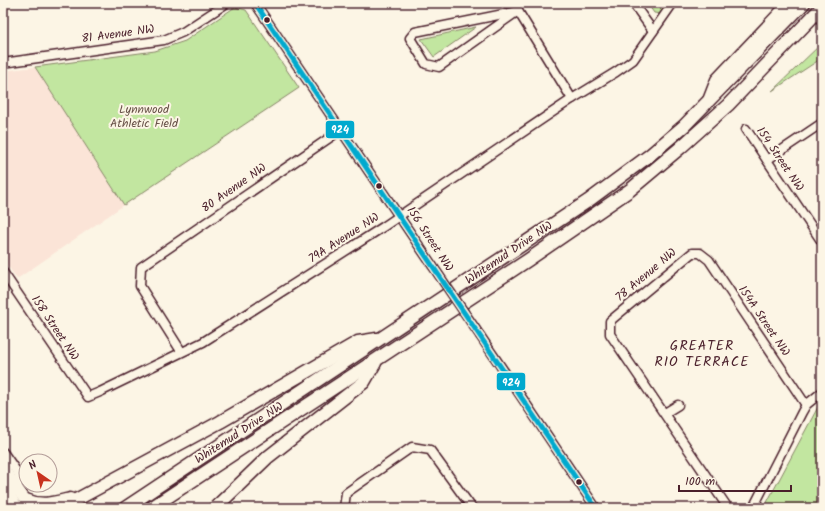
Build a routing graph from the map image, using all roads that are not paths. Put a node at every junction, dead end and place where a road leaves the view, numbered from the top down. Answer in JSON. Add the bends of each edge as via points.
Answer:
{"nodes":[{"id":1,"x":228,"y":3,"type":"edge"},
{"id":2,"x":255,"y":3,"type":"edge"},
{"id":3,"x":633,"y":3,"type":"edge"},
{"id":4,"x":673,"y":3,"type":"edge"},
{"id":5,"x":790,"y":3,"type":"edge"},
{"id":6,"x":804,"y":3,"type":"edge"},
{"id":7,"x":518,"y":7,"type":"edge"},
{"id":8,"x":822,"y":7,"type":"edge"},
{"id":9,"x":653,"y":31,"type":"junction"},
{"id":10,"x":3,"y":63,"type":"edge"},
{"id":11,"x":572,"y":99,"type":"junction"},
{"id":12,"x":708,"y":103,"type":"junction"},
{"id":13,"x":822,"y":123,"type":"edge"},
{"id":14,"x":746,"y":129,"type":"dead end"},
{"id":15,"x":341,"y":130,"type":"junction"},
{"id":16,"x":767,"y":160,"type":"junction"},
{"id":17,"x":400,"y":216,"type":"junction"},
{"id":18,"x":822,"y":242,"type":"edge"},
{"id":19,"x":700,"y":253,"type":"joint"},
{"id":20,"x":3,"y":272,"type":"edge"},
{"id":21,"x":382,"y":338,"type":"junction"},
{"id":22,"x":181,"y":351,"type":"junction"},
{"id":23,"x":376,"y":360,"type":"junction"},
{"id":24,"x":822,"y":392,"type":"edge"},
{"id":25,"x":88,"y":397,"type":"joint"},
{"id":26,"x":678,"y":405,"type":"dead end"},
{"id":27,"x":806,"y":405,"type":"junction"},
{"id":28,"x":665,"y":413,"type":"junction"},
{"id":29,"x":3,"y":452,"type":"edge"},
{"id":30,"x":3,"y":468,"type":"edge"},
{"id":31,"x":3,"y":484,"type":"edge"},
{"id":32,"x":10,"y":492,"type":"edge"},
{"id":33,"x":81,"y":496,"type":"junction"},
{"id":34,"x":22,"y":506,"type":"edge"},
{"id":35,"x":61,"y":508,"type":"edge"},
{"id":36,"x":125,"y":508,"type":"edge"},
{"id":37,"x":151,"y":508,"type":"edge"},
{"id":38,"x":215,"y":508,"type":"edge"},
{"id":39,"x":344,"y":508,"type":"edge"},
{"id":40,"x":472,"y":508,"type":"edge"},
{"id":41,"x":596,"y":508,"type":"edge"},
{"id":42,"x":728,"y":508,"type":"edge"},
{"id":43,"x":754,"y":508,"type":"edge"}],
"edges":[{"from":1,"to":10,"type":"street","name":"81 Avenue NW","via":[[183,32],[164,40]]},
{"from":2,"to":15,"type":"street","name":"156 Street NW"},
{"from":3,"to":9,"type":"street"},
{"from":4,"to":9,"type":"street","name":"79A Avenue NW"},
{"from":5,"to":12,"type":"highway","via":[[717,80]]},
{"from":6,"to":12,"type":"highway","name":"Whitemud Drive NW"},
{"from":7,"to":7,"type":"street","via":[[415,32],[410,38],[426,64],[439,67]]},
{"from":7,"to":11,"type":"street"},
{"from":8,"to":23,"type":"highway","name":"Whitemud Drive NW","via":[[728,105],[630,190]]},
{"from":9,"to":11,"type":"street","name":"79A Avenue NW","via":[[633,60]]},
{"from":11,"to":17,"type":"street","name":"79A Avenue NW"},
{"from":12,"to":21,"type":"highway","name":"Whitemud Drive NW","via":[[650,155],[588,201]]},
{"from":13,"to":16,"type":"street"},
{"from":14,"to":16,"type":"street","name":"154 Street NW"},
{"from":15,"to":17,"type":"street","name":"156 Street NW"},
{"from":15,"to":22,"type":"street","name":"80 Avenue NW","via":[[141,267],[140,286]]},
{"from":16,"to":18,"type":"street","name":"154 Street NW"},
{"from":17,"to":22,"type":"street","name":"79A Avenue NW","via":[[203,342]]},
{"from":17,"to":41,"type":"street","name":"156 Street NW","bridge":true},
{"from":19,"to":27,"type":"street","name":"154A Street NW","via":[[709,260]]},
{"from":19,"to":28,"type":"street","name":"78 Avenue NW","via":[[692,253],[610,321],[610,334]]},
{"from":20,"to":25,"type":"street","name":"158 Street NW"},
{"from":21,"to":33,"type":"highway","via":[[358,342],[213,426]]},
{"from":21,"to":36,"type":"highway","name":"Whitemud Drive NW"},
{"from":22,"to":25,"type":"street","name":"79A Avenue NW"},
{"from":23,"to":37,"type":"highway","name":"Whitemud Drive NW"},
{"from":23,"to":38,"type":"highway","via":[[364,382],[268,457]]},
{"from":24,"to":27,"type":"street"},
{"from":26,"to":28,"type":"street"},
{"from":27,"to":43,"type":"street"},
{"from":28,"to":42,"type":"street"},
{"from":29,"to":32,"type":"street","via":[[19,475]]},
{"from":30,"to":32,"type":"main road"},
{"from":31,"to":32,"type":"main road"},
{"from":32,"to":34,"type":"main road"},
{"from":33,"to":34,"type":"highway","via":[[44,505]]},
{"from":33,"to":35,"type":"highway"},
{"from":39,"to":40,"type":"street","via":[[346,493],[412,447],[430,450]]}]}
